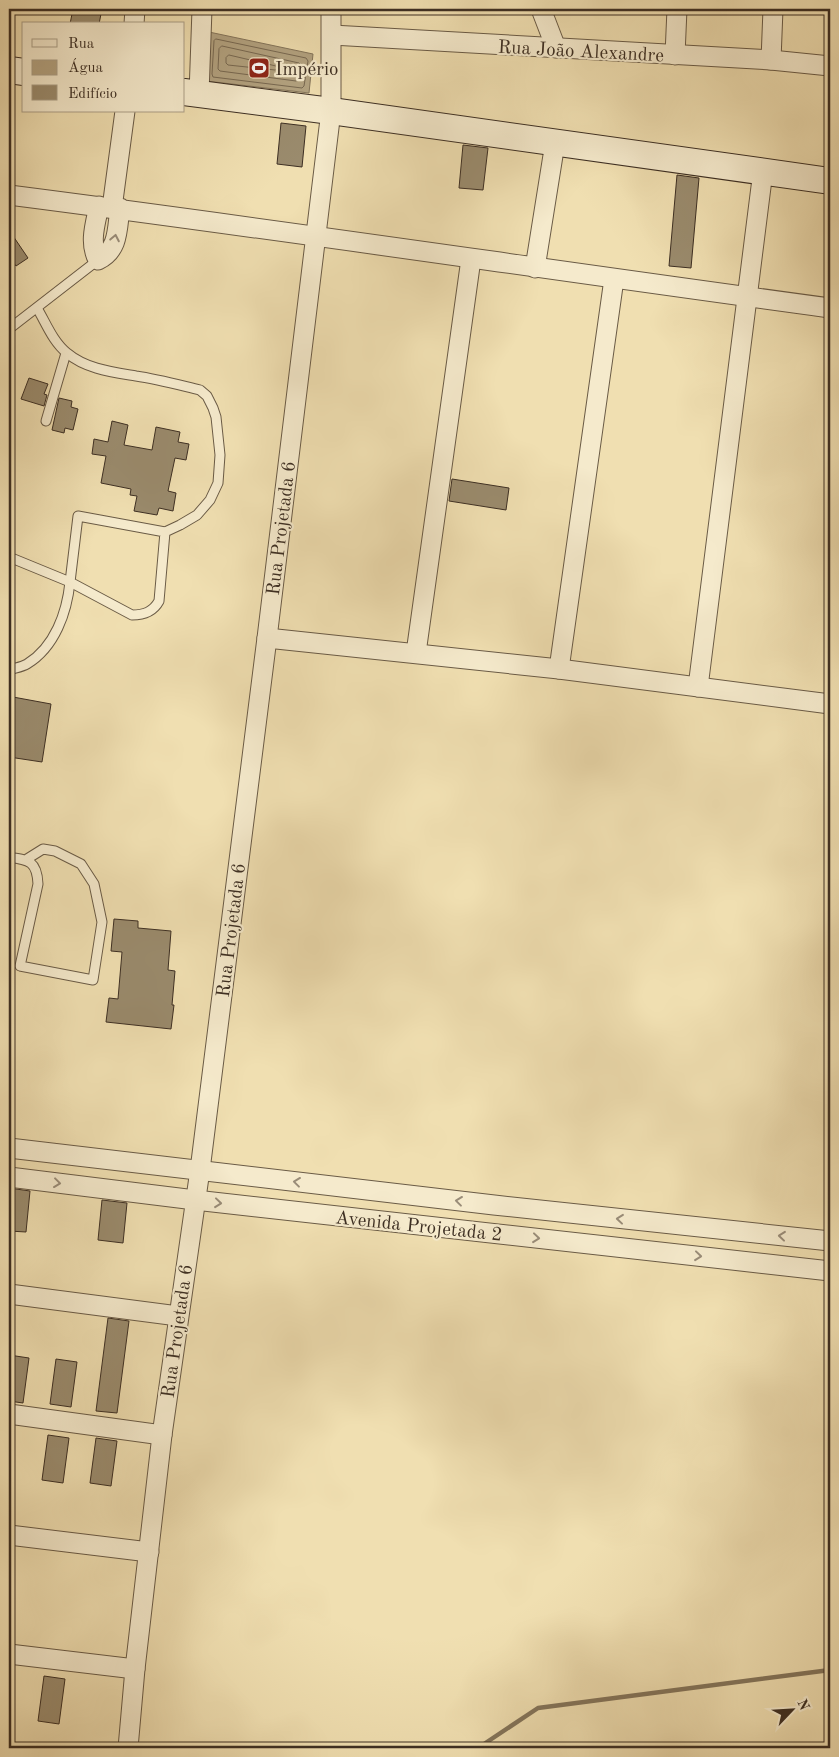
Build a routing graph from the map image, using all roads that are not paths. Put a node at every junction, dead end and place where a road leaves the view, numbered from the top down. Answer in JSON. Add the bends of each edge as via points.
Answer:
{"nodes":[{"id":1,"x":135,"y":9,"type":"edge"},
{"id":2,"x":202,"y":9,"type":"edge"},
{"id":3,"x":331,"y":9,"type":"edge"},
{"id":4,"x":541,"y":9,"type":"edge"},
{"id":5,"x":677,"y":9,"type":"edge"},
{"id":6,"x":774,"y":9,"type":"edge"},
{"id":7,"x":134,"y":22,"type":"edge"},
{"id":8,"x":332,"y":35,"type":"junction"},
{"id":9,"x":556,"y":48,"type":"junction"},
{"id":10,"x":675,"y":55,"type":"junction"},
{"id":11,"x":771,"y":60,"type":"junction"},
{"id":12,"x":830,"y":66,"type":"edge"},
{"id":13,"x":9,"y":70,"type":"edge"},
{"id":14,"x":22,"y":72,"type":"edge"},
{"id":15,"x":191,"y":93,"type":"edge"},
{"id":16,"x":331,"y":111,"type":"junction"},
{"id":17,"x":126,"y":112,"type":"edge"},
{"id":18,"x":555,"y":143,"type":"junction"},
{"id":19,"x":763,"y":171,"type":"junction"},
{"id":20,"x":830,"y":182,"type":"edge"},
{"id":21,"x":9,"y":195,"type":"edge"},
{"id":22,"x":110,"y":207,"type":"junction"},
{"id":23,"x":315,"y":236,"type":"junction"},
{"id":24,"x":471,"y":258,"type":"junction"},
{"id":25,"x":98,"y":260,"type":"joint"},
{"id":26,"x":535,"y":268,"type":"junction"},
{"id":27,"x":614,"y":279,"type":"junction"},
{"id":28,"x":746,"y":296,"type":"junction"},
{"id":29,"x":37,"y":308,"type":"junction"},
{"id":30,"x":830,"y":308,"type":"edge"},
{"id":31,"x":9,"y":329,"type":"edge"},
{"id":32,"x":66,"y":353,"type":"junction"},
{"id":33,"x":46,"y":421,"type":"dead end"},
{"id":34,"x":165,"y":532,"type":"junction"},
{"id":35,"x":9,"y":557,"type":"edge"},
{"id":36,"x":70,"y":582,"type":"junction"},
{"id":37,"x":267,"y":638,"type":"junction"},
{"id":38,"x":416,"y":653,"type":"junction"},
{"id":39,"x":559,"y":669,"type":"junction"},
{"id":40,"x":9,"y":670,"type":"edge"},
{"id":41,"x":698,"y":687,"type":"junction"},
{"id":42,"x":830,"y":704,"type":"edge"},
{"id":43,"x":9,"y":857,"type":"edge"},
{"id":44,"x":26,"y":859,"type":"junction"},
{"id":45,"x":9,"y":1148,"type":"edge"},
{"id":46,"x":200,"y":1170,"type":"junction"},
{"id":47,"x":9,"y":1177,"type":"edge"},
{"id":48,"x":195,"y":1200,"type":"junction"},
{"id":49,"x":830,"y":1242,"type":"edge"},
{"id":50,"x":830,"y":1271,"type":"edge"},
{"id":51,"x":9,"y":1294,"type":"edge"},
{"id":52,"x":178,"y":1316,"type":"junction"},
{"id":53,"x":9,"y":1414,"type":"edge"},
{"id":54,"x":162,"y":1435,"type":"junction"},
{"id":55,"x":9,"y":1535,"type":"edge"},
{"id":56,"x":149,"y":1552,"type":"junction"},
{"id":57,"x":9,"y":1654,"type":"edge"},
{"id":58,"x":135,"y":1669,"type":"junction"},
{"id":59,"x":128,"y":1748,"type":"edge"}],
"edges":[{"from":1,"to":7,"type":"street"},
{"from":2,"to":15,"type":"street"},
{"from":3,"to":8,"type":"street","name":"Rua Projetada 6"},
{"from":4,"to":9,"type":"street"},
{"from":5,"to":10,"type":"street"},
{"from":6,"to":11,"type":"street"},
{"from":8,"to":9,"type":"street","name":"Rua João Alexandre"},
{"from":8,"to":16,"type":"street","name":"Rua Projetada 6"},
{"from":9,"to":10,"type":"street","name":"Rua João Alexandre"},
{"from":10,"to":11,"type":"street","name":"Rua João Alexandre"},
{"from":11,"to":12,"type":"street","name":"Rua João Alexandre"},
{"from":13,"to":14,"type":"street"},
{"from":15,"to":16,"type":"street"},
{"from":16,"to":18,"type":"street"},
{"from":16,"to":23,"type":"street","name":"Rua Projetada 6"},
{"from":17,"to":22,"type":"street"},
{"from":18,"to":19,"type":"street"},
{"from":18,"to":26,"type":"street"},
{"from":19,"to":20,"type":"street"},
{"from":19,"to":28,"type":"street"},
{"from":21,"to":22,"type":"street"},
{"from":22,"to":23,"type":"street"},
{"from":22,"to":25,"type":"street","via":[[93,236]]},
{"from":23,"to":24,"type":"street"},
{"from":23,"to":37,"type":"street","name":"Rua Projetada 6"},
{"from":24,"to":26,"type":"street"},
{"from":24,"to":38,"type":"street"},
{"from":25,"to":29,"type":"lane"},
{"from":26,"to":27,"type":"street"},
{"from":27,"to":28,"type":"street"},
{"from":27,"to":39,"type":"street"},
{"from":28,"to":30,"type":"street"},
{"from":28,"to":41,"type":"street"},
{"from":29,"to":31,"type":"lane"},
{"from":29,"to":32,"type":"lane"},
{"from":32,"to":33,"type":"lane"},
{"from":32,"to":34,"type":"lane","via":[[82,363],[117,374],[200,390],[210,401],[219,437],[218,483],[210,500],[197,515]]},
{"from":34,"to":36,"type":"lane","via":[[78,516]]},
{"from":34,"to":36,"type":"lane","via":[[159,600],[148,613],[132,615]]},
{"from":35,"to":36,"type":"lane"},
{"from":36,"to":40,"type":"lane","via":[[60,624],[44,650],[26,664]]},
{"from":37,"to":38,"type":"street"},
{"from":37,"to":46,"type":"street","name":"Rua Projetada 6"},
{"from":38,"to":39,"type":"street"},
{"from":39,"to":41,"type":"street"},
{"from":41,"to":42,"type":"street"},
{"from":43,"to":44,"type":"lane"},
{"from":44,"to":44,"type":"lane","via":[[37,871],[38,884],[20,966],[92,980],[102,922],[91,877],[81,864],[55,851],[43,849]]},
{"from":45,"to":46,"type":"street","name":"Avenida Projetada 2"},
{"from":46,"to":48,"type":"street","name":"Rua Projetada 6"},
{"from":49,"to":46,"type":"street","name":"Avenida Projetada 2","one_way":true},
{"from":47,"to":48,"type":"street","name":"Avenida Projetada 2","one_way":true},
{"from":48,"to":50,"type":"street","name":"Avenida Projetada 2","one_way":true},
{"from":48,"to":52,"type":"street","name":"Rua Projetada 6"},
{"from":51,"to":52,"type":"street"},
{"from":52,"to":54,"type":"street","name":"Rua Projetada 6"},
{"from":53,"to":54,"type":"street"},
{"from":54,"to":56,"type":"street","name":"Rua Projetada 6"},
{"from":55,"to":56,"type":"street"},
{"from":56,"to":58,"type":"street","name":"Rua Projetada 6"},
{"from":57,"to":58,"type":"street"},
{"from":58,"to":59,"type":"street","name":"Rua Projetada 6"}]}
